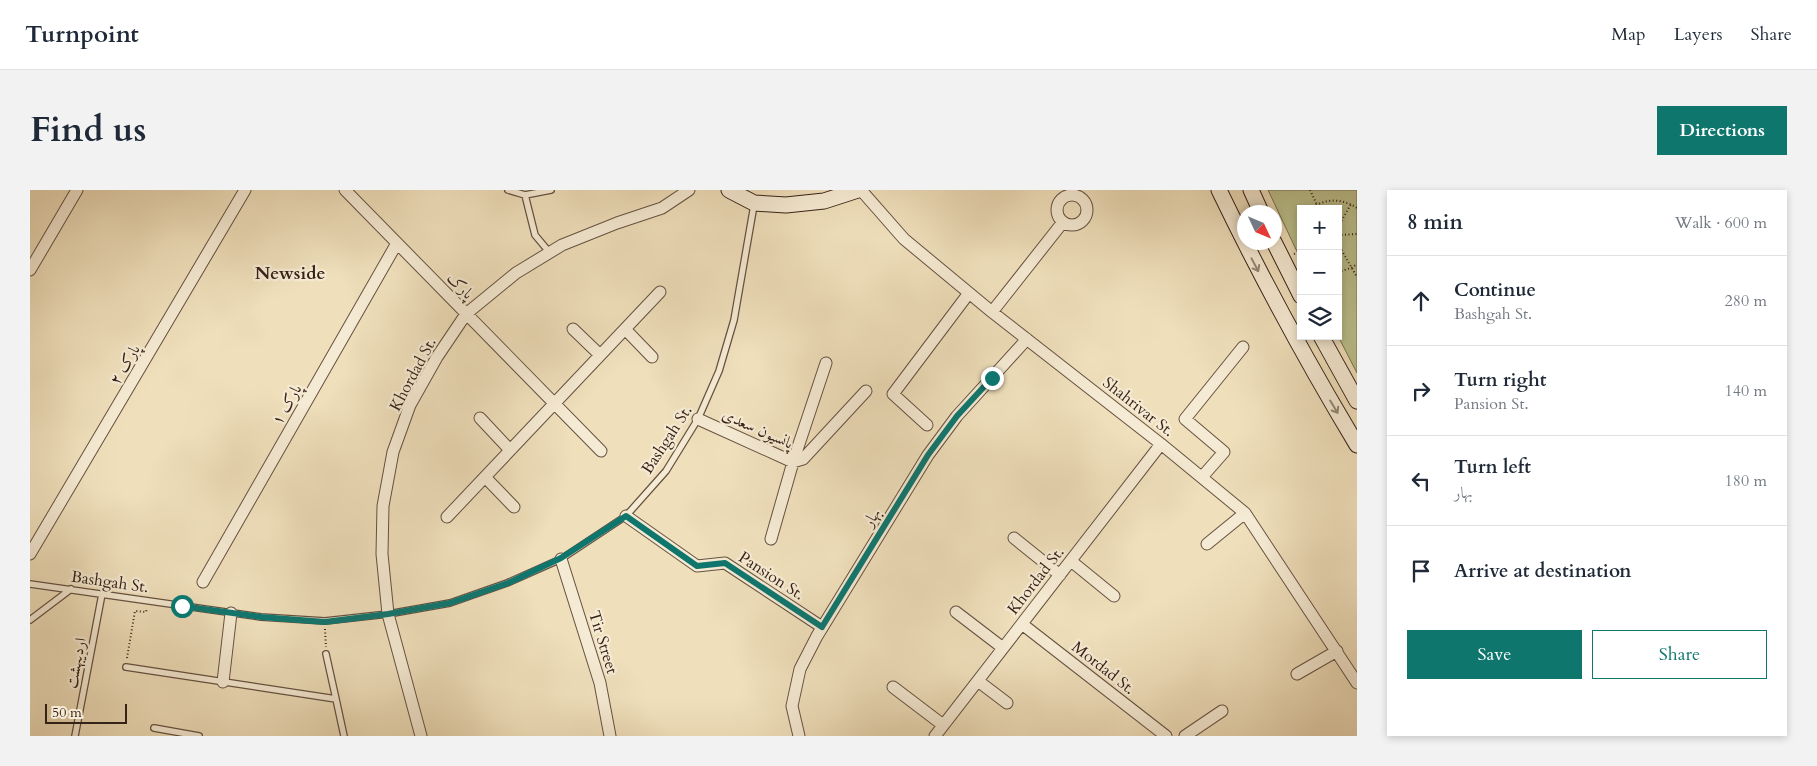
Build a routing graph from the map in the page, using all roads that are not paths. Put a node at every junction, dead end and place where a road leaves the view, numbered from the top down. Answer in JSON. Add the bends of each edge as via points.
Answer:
{"nodes":[{"id":1,"x":77,"y":190,"type":"edge"},
{"id":2,"x":245,"y":190,"type":"edge"},
{"id":3,"x":345,"y":190,"type":"edge"},
{"id":4,"x":508,"y":190,"type":"edge"},
{"id":5,"x":551,"y":190,"type":"edge"},
{"id":6,"x":689,"y":190,"type":"edge"},
{"id":7,"x":729,"y":190,"type":"edge"},
{"id":8,"x":860,"y":190,"type":"edge"},
{"id":9,"x":1219,"y":190,"type":"edge"},
{"id":10,"x":1251,"y":190,"type":"edge"},
{"id":11,"x":525,"y":194,"type":"junction"},
{"id":12,"x":1085,"y":196,"type":"edge"},
{"id":13,"x":754,"y":203,"type":"junction"},
{"id":14,"x":1258,"y":205,"type":"edge"},
{"id":15,"x":1063,"y":222,"type":"junction"},
{"id":16,"x":397,"y":243,"type":"junction"},
{"id":17,"x":1278,"y":250,"type":"edge"},
{"id":18,"x":550,"y":253,"type":"junction"},
{"id":19,"x":30,"y":270,"type":"edge"},
{"id":20,"x":660,"y":292,"type":"dead end"},
{"id":21,"x":969,"y":293,"type":"junction"},
{"id":22,"x":1300,"y":295,"type":"edge"},
{"id":23,"x":992,"y":312,"type":"junction"},
{"id":24,"x":466,"y":314,"type":"junction"},
{"id":25,"x":573,"y":329,"type":"dead end"},
{"id":26,"x":625,"y":329,"type":"junction"},
{"id":27,"x":1027,"y":339,"type":"junction"},
{"id":28,"x":1323,"y":340,"type":"edge"},
{"id":29,"x":1243,"y":347,"type":"dead end"},
{"id":30,"x":600,"y":355,"type":"junction"},
{"id":31,"x":652,"y":357,"type":"dead end"},
{"id":32,"x":826,"y":363,"type":"dead end"},
{"id":33,"x":866,"y":391,"type":"dead end"},
{"id":34,"x":1357,"y":401,"type":"edge"},
{"id":35,"x":554,"y":403,"type":"junction"},
{"id":36,"x":480,"y":418,"type":"dead end"},
{"id":37,"x":698,"y":420,"type":"junction"},
{"id":38,"x":927,"y":425,"type":"dead end"},
{"id":39,"x":1162,"y":444,"type":"junction"},
{"id":40,"x":1357,"y":444,"type":"edge"},
{"id":41,"x":510,"y":450,"type":"junction"},
{"id":42,"x":601,"y":452,"type":"dead end"},
{"id":43,"x":793,"y":462,"type":"junction"},
{"id":44,"x":485,"y":477,"type":"junction"},
{"id":45,"x":1202,"y":477,"type":"junction"},
{"id":46,"x":514,"y":507,"type":"dead end"},
{"id":47,"x":1245,"y":513,"type":"junction"},
{"id":48,"x":626,"y":516,"type":"junction"},
{"id":49,"x":448,"y":517,"type":"dead end"},
{"id":50,"x":1014,"y":538,"type":"dead end"},
{"id":51,"x":771,"y":539,"type":"dead end"},
{"id":52,"x":1207,"y":544,"type":"dead end"},
{"id":53,"x":30,"y":554,"type":"edge"},
{"id":54,"x":561,"y":558,"type":"junction"},
{"id":55,"x":1071,"y":561,"type":"junction"},
{"id":56,"x":1060,"y":575,"type":"junction"},
{"id":57,"x":202,"y":582,"type":"dead end"},
{"id":58,"x":30,"y":584,"type":"edge"},
{"id":59,"x":71,"y":590,"type":"junction"},
{"id":60,"x":102,"y":594,"type":"junction"},
{"id":61,"x":1114,"y":596,"type":"dead end"},
{"id":62,"x":956,"y":612,"type":"dead end"},
{"id":63,"x":231,"y":613,"type":"junction"},
{"id":64,"x":388,"y":614,"type":"junction"},
{"id":65,"x":30,"y":620,"type":"edge"},
{"id":66,"x":1022,"y":624,"type":"junction"},
{"id":67,"x":822,"y":627,"type":"junction"},
{"id":68,"x":1004,"y":648,"type":"junction"},
{"id":69,"x":1337,"y":651,"type":"junction"},
{"id":70,"x":326,"y":654,"type":"road end"},
{"id":71,"x":126,"y":667,"type":"road end"},
{"id":72,"x":1297,"y":674,"type":"dead end"},
{"id":73,"x":978,"y":681,"type":"junction"},
{"id":74,"x":223,"y":682,"type":"junction"},
{"id":75,"x":1357,"y":683,"type":"edge"},
{"id":76,"x":893,"y":687,"type":"dead end"},
{"id":77,"x":336,"y":699,"type":"junction"},
{"id":78,"x":1008,"y":703,"type":"dead end"},
{"id":79,"x":1222,"y":711,"type":"dead end"},
{"id":80,"x":943,"y":725,"type":"junction"},
{"id":81,"x":154,"y":728,"type":"dead end"},
{"id":82,"x":76,"y":736,"type":"edge"},
{"id":83,"x":198,"y":736,"type":"edge"},
{"id":84,"x":344,"y":736,"type":"edge"},
{"id":85,"x":421,"y":736,"type":"edge"},
{"id":86,"x":610,"y":736,"type":"edge"},
{"id":87,"x":799,"y":736,"type":"edge"},
{"id":88,"x":935,"y":736,"type":"edge"},
{"id":89,"x":1166,"y":736,"type":"edge"},
{"id":90,"x":1185,"y":736,"type":"edge"}],
"edges":[{"from":1,"to":19,"type":"street"},
{"from":2,"to":53,"type":"street","name":"پارک ۲"},
{"from":3,"to":16,"type":"street","name":"پارک"},
{"from":4,"to":11,"type":"lane"},
{"from":5,"to":11,"type":"lane"},
{"from":6,"to":18,"type":"street","name":"Khordad St.","via":[[662,208],[562,245]]},
{"from":7,"to":13,"type":"main road"},
{"from":8,"to":13,"type":"main road","via":[[824,201],[786,205]]},
{"from":8,"to":21,"type":"street","name":"Shahrivar St.","via":[[904,239]]},
{"from":9,"to":40,"type":"main road","one_way":true,"via":[[1260,274]]},
{"from":10,"to":14,"type":"main road"},
{"from":11,"to":18,"type":"lane","via":[[535,235]]},
{"from":12,"to":15,"type":"street","via":[[1087,210],[1084,219],[1072,225]]},
{"from":12,"to":15,"type":"street","via":[[1070,195],[1062,200],[1057,209]]},
{"from":13,"to":37,"type":"lane","name":"Bashgah St.","via":[[734,320],[720,371]]},
{"from":15,"to":23,"type":"street"},
{"from":16,"to":24,"type":"street","name":"پارک"},
{"from":16,"to":57,"type":"street","name":"پارک ۱"},
{"from":17,"to":22,"type":"main road"},
{"from":18,"to":24,"type":"street","name":"Khordad St.","via":[[516,273]]},
{"from":20,"to":26,"type":"street"},
{"from":21,"to":23,"type":"street","name":"Shahrivar St."},
{"from":21,"to":38,"type":"street","via":[[893,394]]},
{"from":23,"to":27,"type":"street","name":"Shahrivar St."},
{"from":24,"to":35,"type":"street","name":"پارک"},
{"from":24,"to":64,"type":"street","name":"Khordad St.","via":[[410,405],[393,452],[383,506],[382,554]]},
{"from":25,"to":30,"type":"street"},
{"from":26,"to":30,"type":"street"},
{"from":26,"to":31,"type":"street"},
{"from":27,"to":39,"type":"street","name":"Shahrivar St."},
{"from":27,"to":67,"type":"street","name":"بهار","via":[[957,416],[928,455]]},
{"from":28,"to":34,"type":"main road"},
{"from":29,"to":45,"type":"street","via":[[1186,419],[1224,452]]},
{"from":30,"to":35,"type":"street"},
{"from":32,"to":43,"type":"street"},
{"from":33,"to":43,"type":"street","name":"پانسیون سعدی","via":[[803,459]]},
{"from":35,"to":41,"type":"street"},
{"from":35,"to":42,"type":"street","name":"پارک"},
{"from":36,"to":41,"type":"street"},
{"from":37,"to":43,"type":"street","name":"پانسیون سعدی"},
{"from":37,"to":48,"type":"lane","name":"Bashgah St.","via":[[666,471]]},
{"from":39,"to":45,"type":"street","name":"Shahrivar St."},
{"from":39,"to":55,"type":"street","name":"Khordad St."},
{"from":41,"to":44,"type":"street"},
{"from":43,"to":51,"type":"street"},
{"from":44,"to":46,"type":"street"},
{"from":44,"to":49,"type":"street"},
{"from":45,"to":47,"type":"street","name":"Shahrivar St."},
{"from":47,"to":52,"type":"street"},
{"from":47,"to":69,"type":"street","name":"Shahrivar St."},
{"from":48,"to":54,"type":"lane","name":"Bashgah St."},
{"from":48,"to":67,"type":"street","name":"Pansion St.","via":[[697,566],[725,563]]},
{"from":50,"to":56,"type":"street"},
{"from":54,"to":64,"type":"lane","name":"Bashgah St.","via":[[508,583],[450,603]]},
{"from":54,"to":86,"type":"street","name":"Tir Street","via":[[600,683]]},
{"from":55,"to":56,"type":"street","name":"Khordad St."},
{"from":55,"to":61,"type":"street"},
{"from":56,"to":66,"type":"street","name":"Khordad St."},
{"from":58,"to":59,"type":"lane","name":"Bashgah St."},
{"from":59,"to":60,"type":"lane","name":"Bashgah St."},
{"from":59,"to":65,"type":"lane"},
{"from":60,"to":63,"type":"lane","name":"Bashgah St."},
{"from":60,"to":82,"type":"lane","name":"اردیبهشت"},
{"from":62,"to":68,"type":"street"},
{"from":63,"to":64,"type":"lane","name":"Bashgah St.","via":[[325,622]]},
{"from":63,"to":74,"type":"street"},
{"from":64,"to":85,"type":"street","name":"Khordad St."},
{"from":66,"to":68,"type":"street","name":"Khordad St."},
{"from":66,"to":89,"type":"street","name":"Mordad St."},
{"from":67,"to":87,"type":"street","name":"بهار","via":[[800,669],[792,706]]},
{"from":68,"to":73,"type":"street","name":"Khordad St."},
{"from":69,"to":72,"type":"street"},
{"from":69,"to":75,"type":"street","name":"Shahrivar St."},
{"from":70,"to":77,"type":"lane"},
{"from":71,"to":74,"type":"lane"},
{"from":73,"to":78,"type":"street"},
{"from":73,"to":80,"type":"street","name":"Khordad St."},
{"from":74,"to":77,"type":"lane"},
{"from":76,"to":80,"type":"street"},
{"from":77,"to":84,"type":"lane"},
{"from":79,"to":90,"type":"street"},
{"from":80,"to":88,"type":"street","name":"Khordad St."},
{"from":81,"to":83,"type":"lane"}]}
